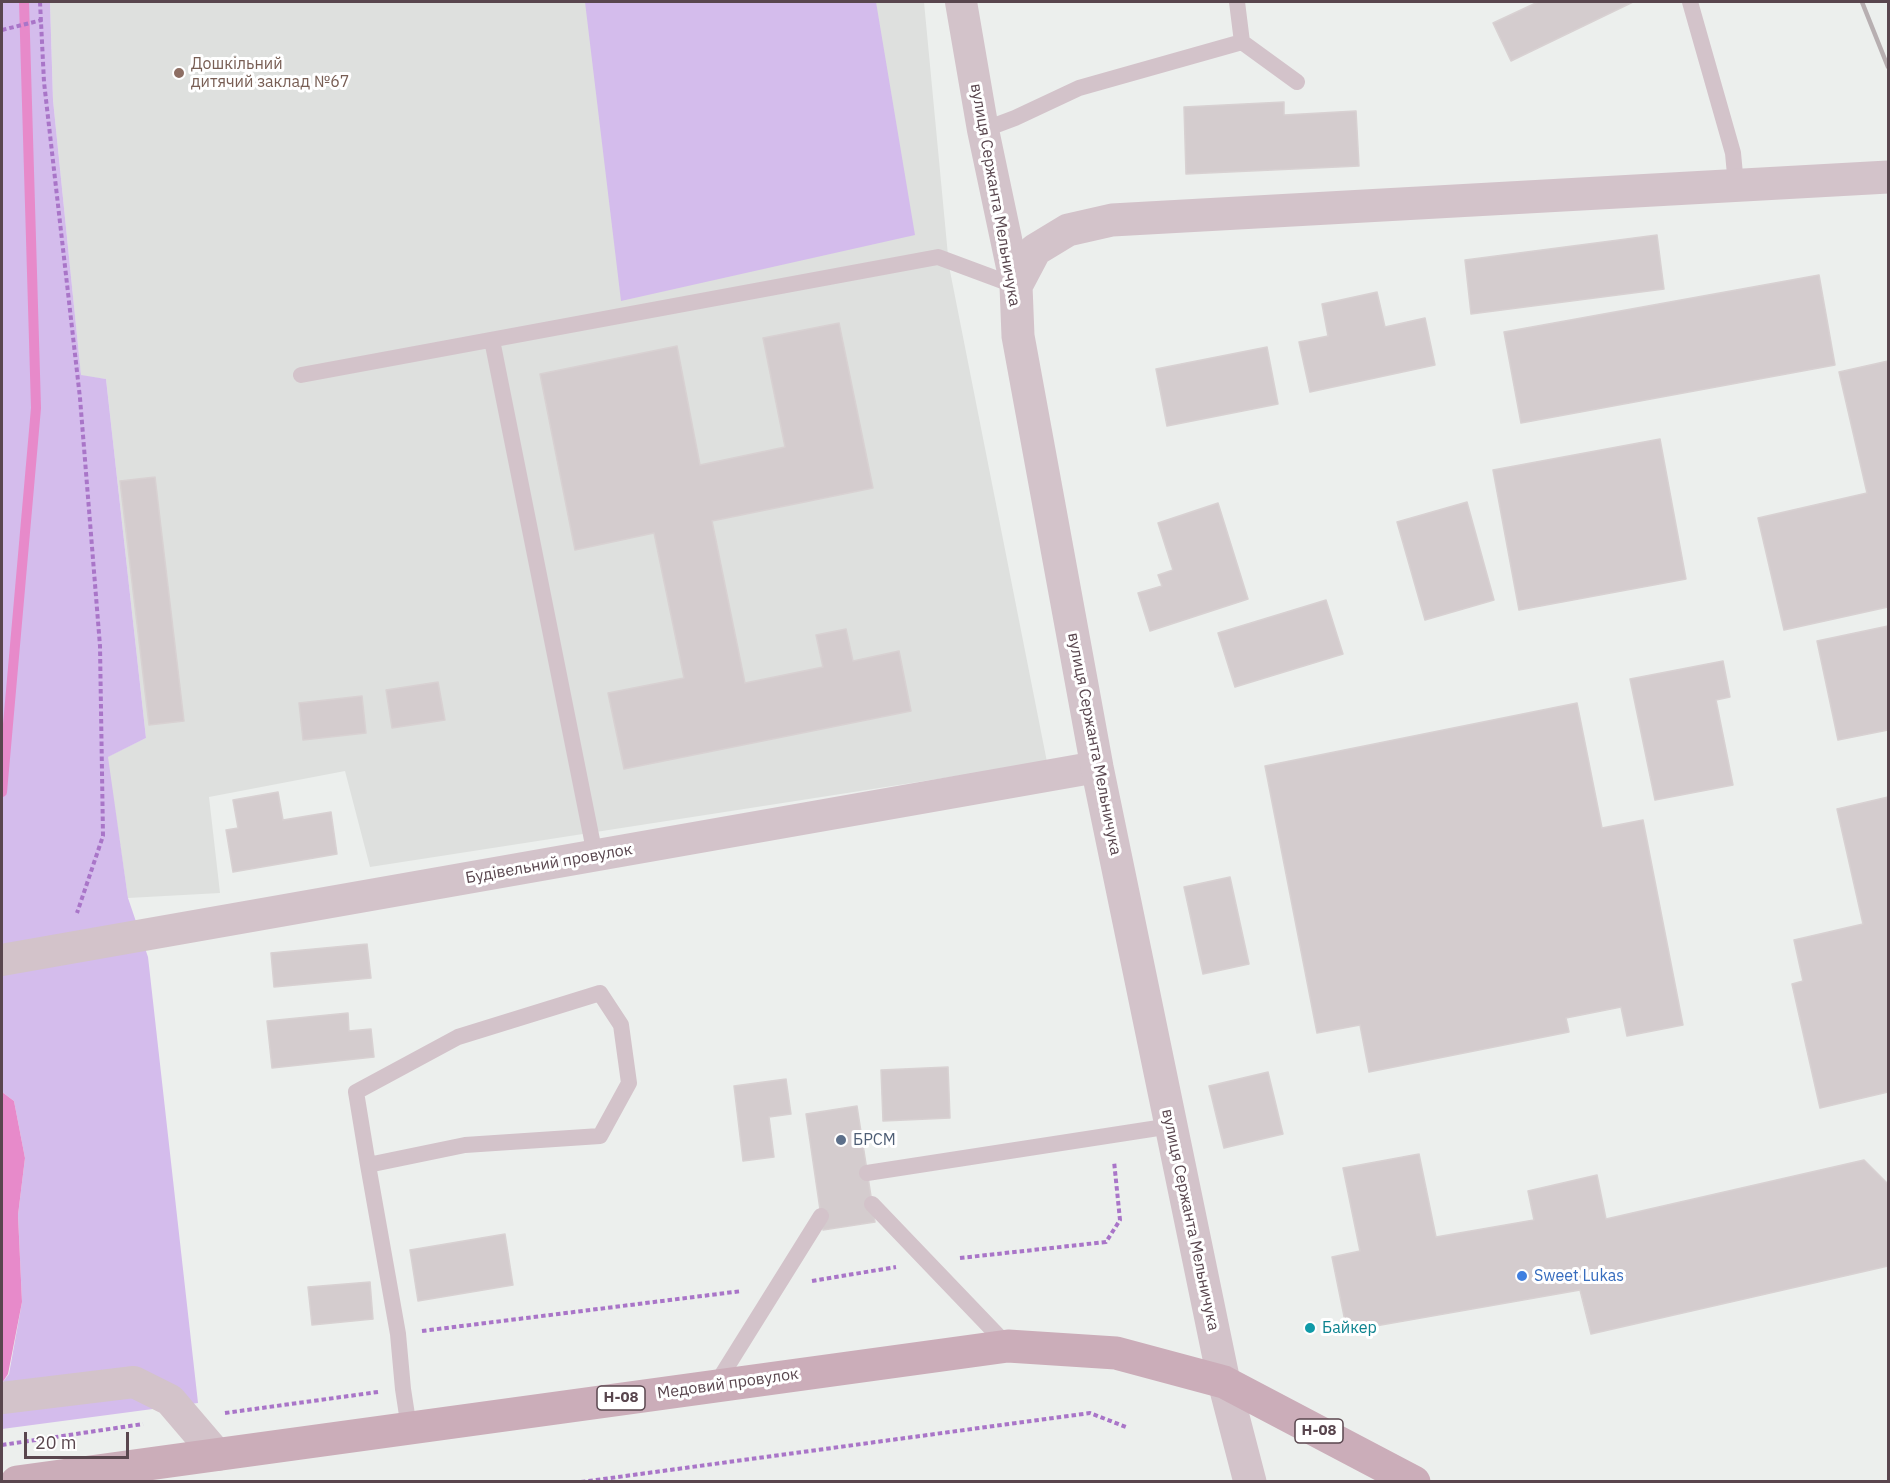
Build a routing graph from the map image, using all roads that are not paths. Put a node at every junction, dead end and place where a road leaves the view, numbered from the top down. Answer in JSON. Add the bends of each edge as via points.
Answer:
{"nodes":[{"id":1,"x":962,"y":2,"type":"edge"},
{"id":2,"x":1237,"y":2,"type":"edge"},
{"id":3,"x":1690,"y":2,"type":"edge"},
{"id":4,"x":1242,"y":42,"type":"junction"},
{"id":5,"x":1297,"y":82,"type":"dead end"},
{"id":6,"x":983,"y":130,"type":"junction"},
{"id":7,"x":1888,"y":177,"type":"edge"},
{"id":8,"x":1736,"y":185,"type":"junction"},
{"id":9,"x":1016,"y":286,"type":"junction"},
{"id":10,"x":492,"y":339,"type":"junction"},
{"id":11,"x":301,"y":375,"type":"dead end"},
{"id":12,"x":1097,"y":767,"type":"junction"},
{"id":13,"x":595,"y":855,"type":"junction"},
{"id":14,"x":2,"y":960,"type":"edge"},
{"id":15,"x":1171,"y":1126,"type":"junction"},
{"id":16,"x":368,"y":1165,"type":"junction"},
{"id":17,"x":867,"y":1173,"type":"dead end"},
{"id":18,"x":872,"y":1204,"type":"dead end"},
{"id":19,"x":821,"y":1216,"type":"dead end"},
{"id":20,"x":1008,"y":1346,"type":"junction"},
{"id":21,"x":1224,"y":1382,"type":"junction"},
{"id":22,"x":715,"y":1386,"type":"junction"},
{"id":23,"x":2,"y":1398,"type":"edge"},
{"id":24,"x":409,"y":1428,"type":"junction"},
{"id":25,"x":217,"y":1455,"type":"junction"},
{"id":26,"x":16,"y":1482,"type":"edge"},
{"id":27,"x":1233,"y":1482,"type":"edge"},
{"id":28,"x":1250,"y":1482,"type":"edge"},
{"id":29,"x":1414,"y":1482,"type":"edge"}],
"edges":[{"from":1,"to":6,"type":"street","name":"вулиця Сержанта Мельничука"},
{"from":2,"to":4,"type":"lane"},
{"from":3,"to":8,"type":"lane","via":[[1733,153]]},
{"from":4,"to":5,"type":"lane"},
{"from":4,"to":6,"type":"lane","via":[[1079,88]]},
{"from":6,"to":9,"type":"street","name":"вулиця Сержанта Мельничука"},
{"from":7,"to":8,"type":"street"},
{"from":8,"to":9,"type":"street","via":[[1112,220],[1068,230],[1035,250]]},
{"from":9,"to":10,"type":"lane","via":[[938,257]]},
{"from":9,"to":12,"type":"street","name":"вулиця Сержанта Мельничука","via":[[1018,336]]},
{"from":10,"to":11,"type":"lane"},
{"from":10,"to":13,"type":"lane"},
{"from":12,"to":13,"type":"street","name":"Будівельний провулок"},
{"from":12,"to":15,"type":"street","name":"вулиця Сержанта Мельничука"},
{"from":13,"to":14,"type":"street","name":"Будівельний провулок"},
{"from":15,"to":17,"type":"lane"},
{"from":15,"to":21,"type":"street","name":"вулиця Сержанта Мельничука"},
{"from":16,"to":16,"type":"lane","via":[[356,1092],[458,1037],[600,993],[621,1025],[628,1083],[600,1136],[465,1145]]},
{"from":16,"to":24,"type":"lane","via":[[398,1334]]},
{"from":18,"to":20,"type":"lane"},
{"from":19,"to":22,"type":"lane"},
{"from":20,"to":21,"type":"main road","name":"Медовий провулок","number":"Н-08","via":[[1116,1353]]},
{"from":20,"to":22,"type":"main road","name":"Медовий провулок","number":"Н-08"},
{"from":21,"to":27,"type":"street"},
{"from":21,"to":28,"type":"street","name":"вулиця Сержанта Мельничука"},
{"from":21,"to":29,"type":"main road","number":"Н-08"},
{"from":22,"to":24,"type":"main road","name":"Медовий провулок","number":"Н-08"},
{"from":23,"to":25,"type":"street","via":[[134,1382],[170,1400]]},
{"from":24,"to":25,"type":"main road","name":"Медовий провулок","number":"Н-08"},
{"from":25,"to":26,"type":"main road","name":"Медовий провулок","number":"Н-08"}]}
